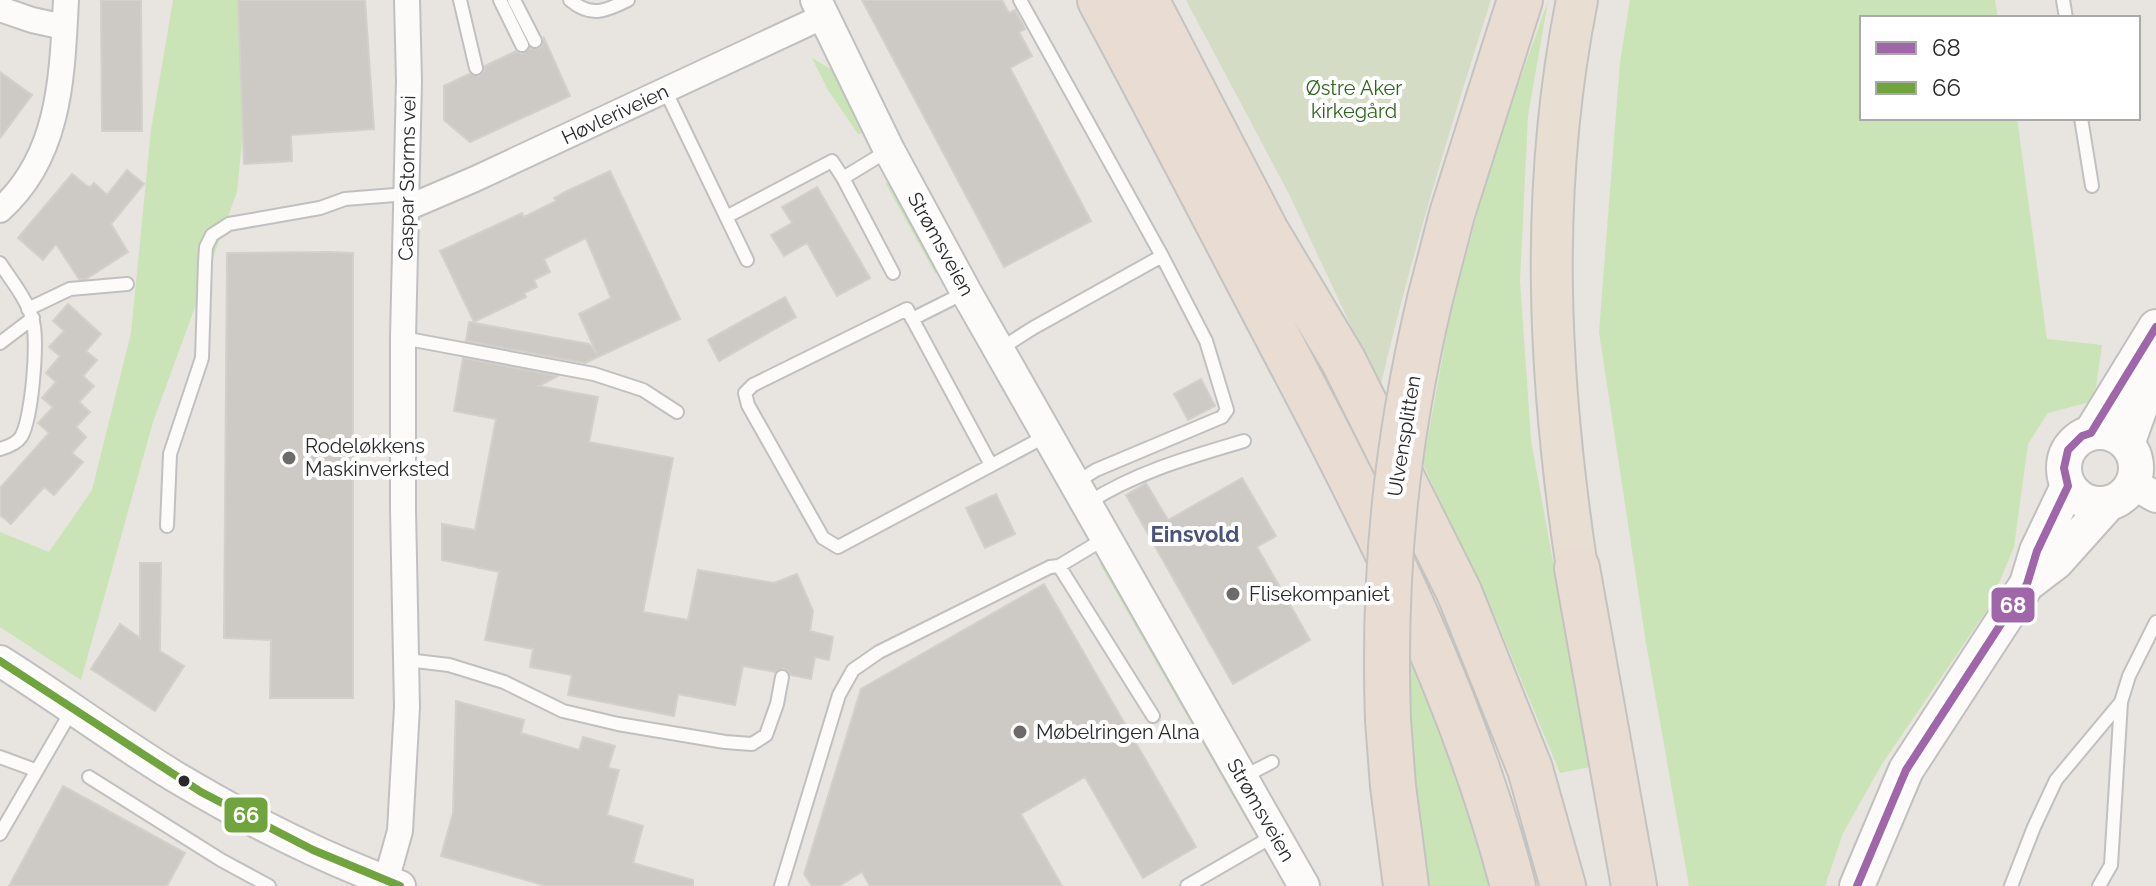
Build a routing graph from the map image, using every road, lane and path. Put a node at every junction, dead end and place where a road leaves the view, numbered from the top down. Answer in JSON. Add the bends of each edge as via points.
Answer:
{"nodes":[{"id":1,"x":66,"y":0,"type":"edge"},
{"id":2,"x":407,"y":0,"type":"edge"},
{"id":3,"x":460,"y":0,"type":"edge"},
{"id":4,"x":500,"y":0,"type":"edge"},
{"id":5,"x":514,"y":0,"type":"edge"},
{"id":6,"x":570,"y":0,"type":"edge"},
{"id":7,"x":628,"y":0,"type":"edge"},
{"id":8,"x":1020,"y":0,"type":"edge"},
{"id":9,"x":1100,"y":0,"type":"edge"},
{"id":10,"x":1146,"y":0,"type":"edge"},
{"id":11,"x":1174,"y":0,"type":"edge"},
{"id":12,"x":1520,"y":0,"type":"edge"},
{"id":13,"x":1577,"y":0,"type":"edge"},
{"id":14,"x":819,"y":8,"type":"edge"},
{"id":15,"x":0,"y":9,"type":"edge"},
{"id":16,"x":64,"y":27,"type":"junction"},
{"id":17,"x":535,"y":41,"type":"dead end"},
{"id":18,"x":522,"y":45,"type":"dead end"},
{"id":19,"x":476,"y":68,"type":"dead end"},
{"id":20,"x":665,"y":90,"type":"junction"},
{"id":21,"x":2081,"y":120,"type":"edge"},
{"id":22,"x":889,"y":150,"type":"junction"},
{"id":23,"x":843,"y":178,"type":"junction"},
{"id":24,"x":2092,"y":186,"type":"dead end"},
{"id":25,"x":407,"y":201,"type":"junction"},
{"id":26,"x":0,"y":210,"type":"edge"},
{"id":27,"x":726,"y":217,"type":"junction"},
{"id":28,"x":1162,"y":256,"type":"junction"},
{"id":29,"x":747,"y":260,"type":"dead end"},
{"id":30,"x":0,"y":263,"type":"edge"},
{"id":31,"x":893,"y":273,"type":"dead end"},
{"id":32,"x":127,"y":284,"type":"dead end"},
{"id":33,"x":966,"y":292,"type":"junction"},
{"id":34,"x":31,"y":314,"type":"junction"},
{"id":35,"x":912,"y":319,"type":"junction"},
{"id":36,"x":2156,"y":327,"type":"edge"},
{"id":37,"x":403,"y":338,"type":"junction"},
{"id":38,"x":0,"y":343,"type":"edge"},
{"id":39,"x":1000,"y":349,"type":"junction"},
{"id":40,"x":2156,"y":349,"type":"edge"},
{"id":41,"x":1343,"y":360,"type":"junction"},
{"id":42,"x":677,"y":412,"type":"dead end"},
{"id":43,"x":2091,"y":433,"type":"junction"},
{"id":44,"x":1048,"y":435,"type":"junction"},
{"id":45,"x":1244,"y":441,"type":"dead end"},
{"id":46,"x":2127,"y":444,"type":"junction"},
{"id":47,"x":0,"y":449,"type":"edge"},
{"id":48,"x":991,"y":465,"type":"junction"},
{"id":49,"x":2068,"y":486,"type":"junction"},
{"id":50,"x":1081,"y":494,"type":"junction"},
{"id":51,"x":2132,"y":495,"type":"edge"},
{"id":52,"x":167,"y":526,"type":"dead end"},
{"id":53,"x":1106,"y":538,"type":"junction"},
{"id":54,"x":1059,"y":566,"type":"junction"},
{"id":55,"x":1577,"y":568,"type":"joint"},
{"id":56,"x":2027,"y":584,"type":"junction"},
{"id":57,"x":2156,"y":622,"type":"edge"},
{"id":58,"x":407,"y":660,"type":"junction"},
{"id":59,"x":0,"y":661,"type":"edge"},
{"id":60,"x":782,"y":677,"type":"dead end"},
{"id":61,"x":2121,"y":702,"type":"junction"},
{"id":62,"x":72,"y":710,"type":"junction"},
{"id":63,"x":1153,"y":716,"type":"dead end"},
{"id":64,"x":0,"y":757,"type":"edge"},
{"id":65,"x":1272,"y":762,"type":"dead end"},
{"id":66,"x":35,"y":770,"type":"junction"},
{"id":67,"x":89,"y":777,"type":"dead end"},
{"id":68,"x":1243,"y":778,"type":"junction"},
{"id":69,"x":0,"y":834,"type":"edge"},
{"id":70,"x":1275,"y":835,"type":"junction"},
{"id":71,"x":384,"y":882,"type":"edge"},
{"id":72,"x":269,"y":886,"type":"edge"},
{"id":73,"x":781,"y":886,"type":"edge"},
{"id":74,"x":1187,"y":886,"type":"edge"},
{"id":75,"x":1304,"y":886,"type":"edge"},
{"id":76,"x":1406,"y":886,"type":"edge"},
{"id":77,"x":1513,"y":886,"type":"edge"},
{"id":78,"x":1563,"y":886,"type":"edge"},
{"id":79,"x":1634,"y":886,"type":"edge"},
{"id":80,"x":1857,"y":886,"type":"edge"},
{"id":81,"x":2011,"y":886,"type":"edge"},
{"id":82,"x":2099,"y":886,"type":"edge"}],
"edges":[{"from":1,"to":16,"type":"street"},
{"from":2,"to":25,"type":"street","name":"Caspar Storms vei"},
{"from":3,"to":19,"type":"lane"},
{"from":4,"to":18,"type":"lane"},
{"from":5,"to":17,"type":"lane"},
{"from":6,"to":7,"type":"lane","via":[[591,12],[605,12]]},
{"from":8,"to":28,"type":"lane"},
{"from":9,"to":77,"type":"highway","via":[[1389,555],[1470,747]]},
{"from":10,"to":41,"type":"highway","via":[[1266,231]]},
{"from":11,"to":41,"type":"highway","via":[[1265,165]]},
{"from":12,"to":76,"type":"highway","name":"Ulvensplitten","bridge":true,"via":[[1430,299],[1406,408],[1393,506],[1386,626],[1388,720]]},
{"from":13,"to":55,"type":"highway","via":[[1557,127],[1550,277],[1557,413]]},
{"from":14,"to":20,"type":"street","name":"Høvleriveien"},
{"from":14,"to":22,"type":"street","name":"Strømsveien"},
{"from":15,"to":16,"type":"street"},
{"from":16,"to":26,"type":"street","via":[[63,70],[52,123],[31,174]]},
{"from":20,"to":25,"type":"street","name":"Høvleriveien","via":[[475,179]]},
{"from":20,"to":27,"type":"lane"},
{"from":21,"to":24,"type":"lane"},
{"from":22,"to":23,"type":"lane"},
{"from":22,"to":33,"type":"street","name":"Strømsveien"},
{"from":23,"to":27,"type":"lane","via":[[832,161]]},
{"from":23,"to":31,"type":"lane"},
{"from":25,"to":37,"type":"street","name":"Caspar Storms vei"},
{"from":25,"to":52,"type":"lane","via":[[345,199],[247,219],[212,235],[206,247],[202,358],[170,454]]},
{"from":27,"to":29,"type":"lane"},
{"from":28,"to":39,"type":"lane"},
{"from":28,"to":50,"type":"lane","via":[[1206,341],[1227,410],[1222,417],[1096,470]]},
{"from":30,"to":34,"type":"lane"},
{"from":32,"to":34,"type":"lane","via":[[70,289]]},
{"from":33,"to":35,"type":"lane"},
{"from":33,"to":39,"type":"street","name":"Strømsveien"},
{"from":34,"to":38,"type":"lane"},
{"from":34,"to":47,"type":"lane","via":[[36,348],[28,413],[21,437]]},
{"from":35,"to":48,"type":"lane"},
{"from":35,"to":48,"type":"lane","via":[[907,309],[901,310],[753,385],[745,393],[748,405],[823,538],[838,547]]},
{"from":36,"to":43,"type":"main road"},
{"from":37,"to":42,"type":"lane","via":[[594,374],[643,390]]},
{"from":37,"to":58,"type":"street","name":"Caspar Storms vei"},
{"from":39,"to":44,"type":"street","name":"Strømsveien"},
{"from":40,"to":46,"type":"main road"},
{"from":41,"to":78,"type":"highway","via":[[1485,650],[1530,769]]},
{"from":43,"to":46,"type":"main road","via":[[2111,433]]},
{"from":43,"to":49,"type":"main road","via":[[2068,450]]},
{"from":44,"to":48,"type":"lane"},
{"from":44,"to":50,"type":"street","name":"Strømsveien"},
{"from":45,"to":50,"type":"lane"},
{"from":46,"to":51,"type":"main road","via":[[2136,463]]},
{"from":49,"to":51,"type":"main road","via":[[2085,502]]},
{"from":49,"to":56,"type":"main road"},
{"from":50,"to":53,"type":"street","name":"Strømsveien"},
{"from":51,"to":56,"type":"main road"},
{"from":53,"to":54,"type":"lane"},
{"from":53,"to":68,"type":"street","name":"Strømsveien"},
{"from":54,"to":63,"type":"lane"},
{"from":54,"to":73,"type":"lane","via":[[879,652],[853,670],[839,695]]},
{"from":55,"to":79,"type":"highway"},
{"from":56,"to":80,"type":"main road","via":[[1906,770]]},
{"from":57,"to":61,"type":"lane"},
{"from":58,"to":60,"type":"lane","via":[[449,665],[504,682],[563,711],[752,744],[766,735]]},
{"from":58,"to":71,"type":"street","name":"Caspar Storms vei","via":[[400,831]]},
{"from":59,"to":62,"type":"street"},
{"from":61,"to":81,"type":"lane","via":[[2056,780]]},
{"from":61,"to":82,"type":"lane","via":[[2111,865]]},
{"from":62,"to":66,"type":"lane"},
{"from":62,"to":71,"type":"street","via":[[227,806]]},
{"from":64,"to":66,"type":"lane"},
{"from":65,"to":68,"type":"lane"},
{"from":66,"to":69,"type":"lane"},
{"from":67,"to":72,"type":"lane"},
{"from":68,"to":70,"type":"street","name":"Strømsveien"},
{"from":70,"to":74,"type":"lane"},
{"from":70,"to":75,"type":"street","name":"Strømsveien"}]}
